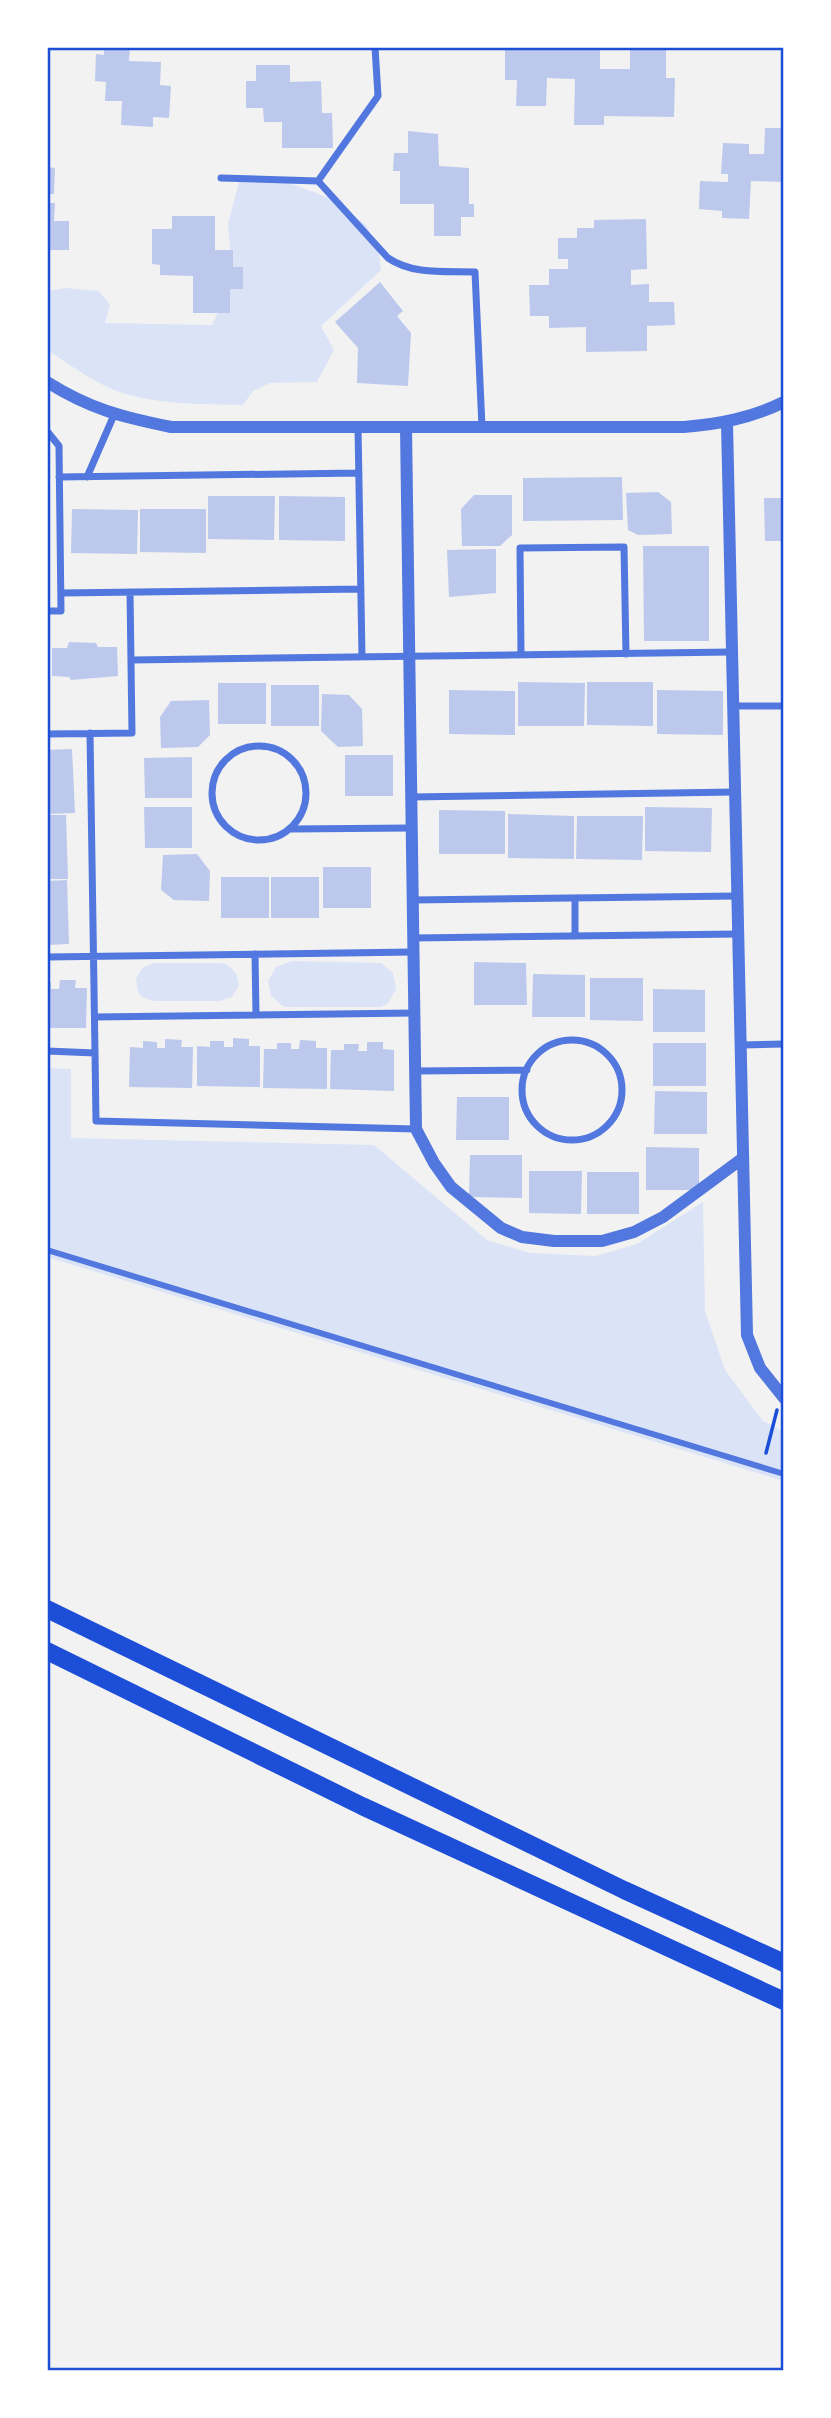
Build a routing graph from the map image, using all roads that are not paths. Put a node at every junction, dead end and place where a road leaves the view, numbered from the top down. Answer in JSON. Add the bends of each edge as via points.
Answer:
{"nodes":[{"id":1,"x":376,"y":47,"type":"edge"},
{"id":2,"x":221,"y":178,"type":"dead end"},
{"id":3,"x":318,"y":181,"type":"junction"},
{"id":4,"x":47,"y":382,"type":"edge"},
{"id":5,"x":784,"y":402,"type":"edge"},
{"id":6,"x":114,"y":415,"type":"junction"},
{"id":7,"x":727,"y":423,"type":"junction"},
{"id":8,"x":358,"y":427,"type":"junction"},
{"id":9,"x":482,"y":427,"type":"junction"},
{"id":10,"x":406,"y":428,"type":"junction"},
{"id":11,"x":47,"y":431,"type":"edge"},
{"id":12,"x":359,"y":473,"type":"junction"},
{"id":13,"x":60,"y":477,"type":"junction"},
{"id":14,"x":88,"y":477,"type":"junction"},
{"id":15,"x":361,"y":589,"type":"junction"},
{"id":16,"x":130,"y":592,"type":"junction"},
{"id":17,"x":61,"y":593,"type":"junction"},
{"id":18,"x":47,"y":611,"type":"edge"},
{"id":19,"x":732,"y":652,"type":"junction"},
{"id":20,"x":626,"y":654,"type":"junction"},
{"id":21,"x":521,"y":655,"type":"junction"},
{"id":22,"x":362,"y":657,"type":"junction"},
{"id":23,"x":409,"y":657,"type":"junction"},
{"id":24,"x":131,"y":660,"type":"junction"},
{"id":25,"x":733,"y":706,"type":"junction"},
{"id":26,"x":784,"y":706,"type":"edge"},
{"id":27,"x":90,"y":733,"type":"junction"},
{"id":28,"x":47,"y":734,"type":"edge"},
{"id":29,"x":735,"y":792,"type":"junction"},
{"id":30,"x":411,"y":797,"type":"junction"},
{"id":31,"x":411,"y":828,"type":"junction"},
{"id":32,"x":290,"y":829,"type":"junction"},
{"id":33,"x":737,"y":896,"type":"junction"},
{"id":34,"x":575,"y":898,"type":"junction"},
{"id":35,"x":413,"y":900,"type":"junction"},
{"id":36,"x":738,"y":934,"type":"junction"},
{"id":37,"x":575,"y":936,"type":"junction"},
{"id":38,"x":413,"y":938,"type":"junction"},
{"id":39,"x":414,"y":952,"type":"junction"},
{"id":40,"x":255,"y":954,"type":"junction"},
{"id":41,"x":93,"y":956,"type":"junction"},
{"id":42,"x":47,"y":957,"type":"edge"},
{"id":43,"x":414,"y":1013,"type":"junction"},
{"id":44,"x":256,"y":1015,"type":"junction"},
{"id":45,"x":94,"y":1017,"type":"junction"},
{"id":46,"x":784,"y":1044,"type":"edge"},
{"id":47,"x":740,"y":1045,"type":"junction"},
{"id":48,"x":47,"y":1051,"type":"edge"},
{"id":49,"x":95,"y":1053,"type":"junction"},
{"id":50,"x":527,"y":1070,"type":"junction"},
{"id":51,"x":415,"y":1071,"type":"junction"},
{"id":52,"x":416,"y":1129,"type":"junction"},
{"id":53,"x":743,"y":1158,"type":"junction"},
{"id":54,"x":47,"y":1250,"type":"edge"},
{"id":55,"x":784,"y":1398,"type":"edge"},
{"id":56,"x":784,"y":1474,"type":"edge"},
{"id":57,"x":47,"y":1609,"type":"edge"},
{"id":58,"x":47,"y":1651,"type":"edge"},
{"id":59,"x":784,"y":1962,"type":"edge"},
{"id":60,"x":784,"y":2001,"type":"edge"}],
"edges":[{"from":1,"to":3,"type":"street","via":[[379,96]]},
{"from":2,"to":3,"type":"street"},
{"from":3,"to":9,"type":"street","via":[[400,266],[475,272]]},
{"from":4,"to":6,"type":"street"},
{"from":5,"to":7,"type":"street"},
{"from":6,"to":8,"type":"street","via":[[170,427]]},
{"from":6,"to":14,"type":"street"},
{"from":7,"to":9,"type":"street"},
{"from":7,"to":19,"type":"street"},
{"from":8,"to":10,"type":"street"},
{"from":8,"to":12,"type":"street"},
{"from":9,"to":10,"type":"street"},
{"from":10,"to":23,"type":"street"},
{"from":11,"to":13,"type":"street","via":[[59,446]]},
{"from":12,"to":14,"type":"street"},
{"from":12,"to":15,"type":"street"},
{"from":13,"to":14,"type":"street"},
{"from":13,"to":17,"type":"street"},
{"from":15,"to":16,"type":"street"},
{"from":15,"to":22,"type":"street"},
{"from":16,"to":17,"type":"street"},
{"from":16,"to":24,"type":"street"},
{"from":17,"to":18,"type":"street","via":[[61,611]]},
{"from":19,"to":20,"type":"street"},
{"from":19,"to":25,"type":"street"},
{"from":20,"to":21,"type":"street"},
{"from":20,"to":21,"type":"street","via":[[624,547],[520,548]]},
{"from":21,"to":23,"type":"street"},
{"from":22,"to":23,"type":"street"},
{"from":22,"to":24,"type":"street"},
{"from":23,"to":30,"type":"street"},
{"from":24,"to":27,"type":"street","via":[[132,733]]},
{"from":25,"to":26,"type":"street"},
{"from":25,"to":29,"type":"street"},
{"from":27,"to":28,"type":"street"},
{"from":27,"to":41,"type":"street"},
{"from":29,"to":30,"type":"street"},
{"from":29,"to":33,"type":"street"},
{"from":30,"to":31,"type":"street"},
{"from":31,"to":32,"type":"street"},
{"from":31,"to":35,"type":"street"},
{"from":32,"to":32,"type":"street","via":[[300,817],[306,794],[301,772],[292,759],[264,746],[233,753],[214,777],[211,792],[220,822],[246,839],[262,841]]},
{"from":33,"to":34,"type":"street"},
{"from":33,"to":36,"type":"street"},
{"from":34,"to":35,"type":"street"},
{"from":34,"to":37,"type":"street"},
{"from":35,"to":38,"type":"street"},
{"from":36,"to":37,"type":"street"},
{"from":36,"to":47,"type":"street"},
{"from":37,"to":38,"type":"street"},
{"from":38,"to":39,"type":"street"},
{"from":39,"to":40,"type":"street"},
{"from":39,"to":43,"type":"street"},
{"from":40,"to":41,"type":"street"},
{"from":40,"to":44,"type":"street"},
{"from":41,"to":42,"type":"street"},
{"from":41,"to":45,"type":"street"},
{"from":43,"to":44,"type":"street"},
{"from":43,"to":51,"type":"street"},
{"from":44,"to":45,"type":"street"},
{"from":45,"to":49,"type":"street"},
{"from":46,"to":47,"type":"street"},
{"from":47,"to":53,"type":"street"},
{"from":48,"to":49,"type":"street"},
{"from":49,"to":52,"type":"street","via":[[96,1121]]},
{"from":50,"to":50,"type":"street","via":[[523,1101],[538,1128],[552,1136],[583,1140],[610,1124],[618,1111],[622,1080],[606,1053],[593,1045],[562,1041],[547,1046]]},
{"from":50,"to":51,"type":"street"},
{"from":51,"to":52,"type":"street"},
{"from":52,"to":53,"type":"street","via":[[451,1187],[501,1228],[522,1237],[554,1241],[602,1241],[634,1232],[663,1217]]},
{"from":53,"to":55,"type":"street","via":[[747,1335],[760,1368]]},
{"from":54,"to":56,"type":"street"},
{"from":57,"to":59,"type":"highway","via":[[624,1890]]},
{"from":58,"to":60,"type":"highway","via":[[362,1806]]}]}
